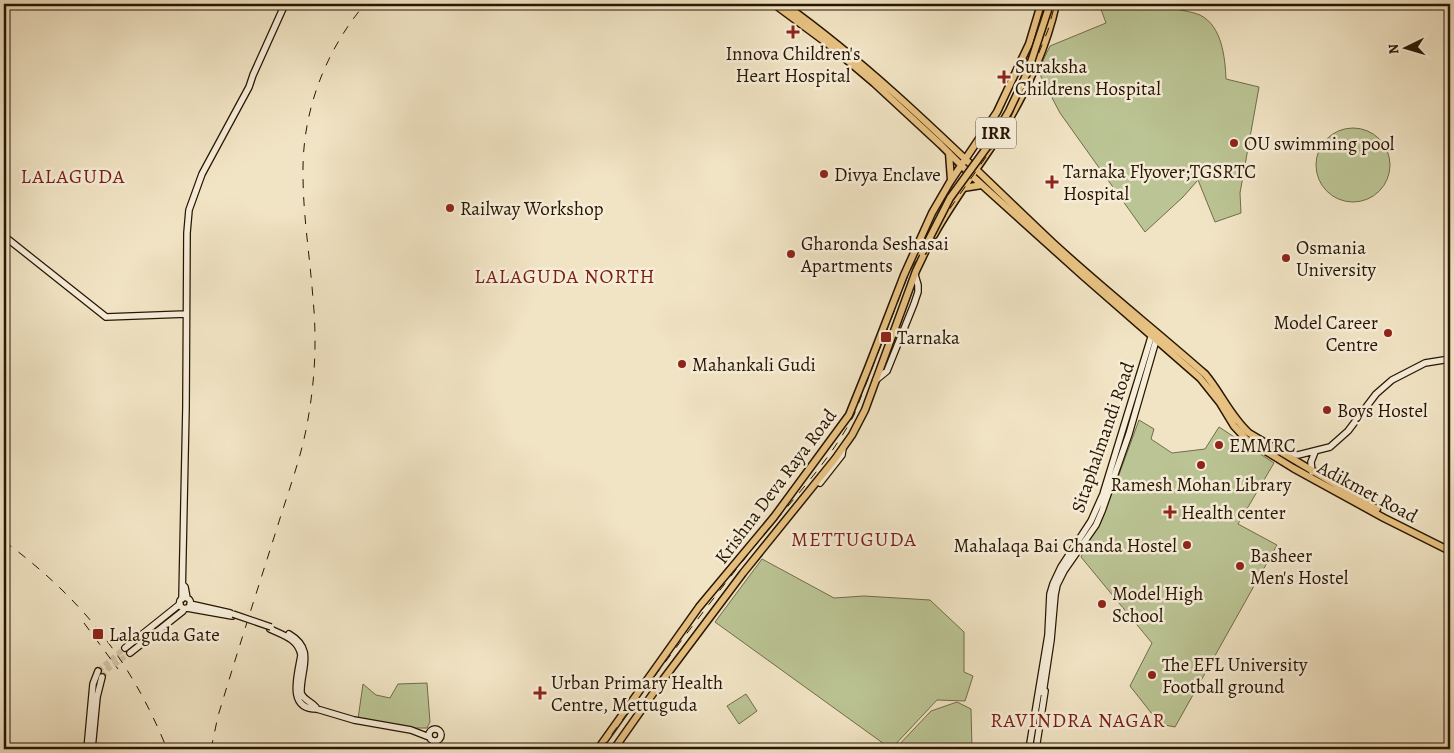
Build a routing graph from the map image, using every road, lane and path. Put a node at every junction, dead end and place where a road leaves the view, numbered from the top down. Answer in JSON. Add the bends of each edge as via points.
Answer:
{"nodes":[{"id":1,"x":286,"y":4,"type":"edge"},
{"id":2,"x":774,"y":4,"type":"edge"},
{"id":3,"x":784,"y":4,"type":"edge"},
{"id":4,"x":1041,"y":4,"type":"edge"},
{"id":5,"x":1048,"y":4,"type":"edge"},
{"id":6,"x":1056,"y":4,"type":"edge"},
{"id":7,"x":949,"y":152,"type":"junction"},
{"id":8,"x":984,"y":157,"type":"junction"},
{"id":9,"x":963,"y":162,"type":"junction"},
{"id":10,"x":974,"y":173,"type":"junction"},
{"id":11,"x":982,"y":176,"type":"junction"},
{"id":12,"x":951,"y":180,"type":"junction"},
{"id":13,"x":982,"y":185,"type":"junction"},
{"id":14,"x":963,"y":188,"type":"junction"},
{"id":15,"x":4,"y":236,"type":"edge"},
{"id":16,"x":920,"y":252,"type":"junction"},
{"id":17,"x":908,"y":266,"type":"junction"},
{"id":18,"x":915,"y":273,"type":"junction"},
{"id":19,"x":186,"y":314,"type":"junction"},
{"id":20,"x":1155,"y":334,"type":"junction"},
{"id":21,"x":1450,"y":359,"type":"edge"},
{"id":22,"x":843,"y":448,"type":"junction"},
{"id":23,"x":1315,"y":452,"type":"junction"},
{"id":24,"x":1275,"y":453,"type":"junction"},
{"id":25,"x":809,"y":471,"type":"junction"},
{"id":26,"x":1312,"y":472,"type":"junction"},
{"id":27,"x":818,"y":479,"type":"junction"},
{"id":28,"x":796,"y":506,"type":"junction"},
{"id":29,"x":1450,"y":546,"type":"edge"},
{"id":30,"x":1450,"y":551,"type":"edge"},
{"id":31,"x":734,"y":566,"type":"junction"},
{"id":32,"x":743,"y":573,"type":"junction"},
{"id":33,"x":185,"y":604,"type":"junction"},
{"id":34,"x":125,"y":648,"type":"tunnel mouth"},
{"id":35,"x":130,"y":654,"type":"tunnel mouth"},
{"id":36,"x":98,"y":671,"type":"tunnel mouth"},
{"id":37,"x":102,"y":676,"type":"tunnel mouth"},
{"id":38,"x":411,"y":730,"type":"junction"},
{"id":39,"x":430,"y":730,"type":"junction"},
{"id":40,"x":429,"y":737,"type":"junction"},
{"id":41,"x":436,"y":741,"type":"junction"},
{"id":42,"x":87,"y":749,"type":"edge"},
{"id":43,"x":92,"y":749,"type":"edge"},
{"id":44,"x":434,"y":749,"type":"edge"},
{"id":45,"x":598,"y":749,"type":"edge"},
{"id":46,"x":614,"y":749,"type":"edge"},
{"id":47,"x":1031,"y":749,"type":"edge"}],
"edges":[{"from":1,"to":19,"type":"main road","via":[[250,87],[202,174],[189,210]]},
{"from":2,"to":7,"type":"main road","via":[[874,83]]},
{"from":3,"to":9,"type":"main road","via":[[877,77]]},
{"from":4,"to":9,"type":"main road","name":"Krishna Deva Raya Road","via":[[1016,75],[997,112]]},
{"from":5,"to":16,"type":"main road","number":"IRR","bridge":true,"via":[[1030,57],[1006,110],[946,196]]},
{"from":6,"to":8,"type":"main road","name":"Krishna Deva Raya Road","via":[[1038,60],[1005,125]]},
{"from":7,"to":9,"type":"main road"},
{"from":7,"to":12,"type":"main road"},
{"from":8,"to":10,"type":"main road","name":"Krishna Deva Raya Road"},
{"from":8,"to":11,"type":"main road"},
{"from":9,"to":10,"type":"main road"},
{"from":9,"to":12,"type":"main road","name":"Krishna Deva Raya Road"},
{"from":10,"to":11,"type":"main road"},
{"from":10,"to":13,"type":"main road"},
{"from":10,"to":14,"type":"main road","name":"Krishna Deva Raya Road"},
{"from":11,"to":20,"type":"main road"},
{"from":12,"to":17,"type":"main road","name":"Krishna Deva Raya Road"},
{"from":13,"to":14,"type":"main road"},
{"from":13,"to":20,"type":"main road"},
{"from":14,"to":18,"type":"main road","name":"Krishna Deva Raya Road"},
{"from":15,"to":19,"type":"main road","via":[[106,317]]},
{"from":16,"to":17,"type":"main road","number":"IRR"},
{"from":16,"to":18,"type":"main road","number":"IRR"},
{"from":17,"to":25,"type":"main road","name":"Krishna Deva Raya Road","number":"IRR","via":[[852,407]]},
{"from":18,"to":22,"type":"main road","name":"Krishna Deva Raya Road","number":"IRR","via":[[859,424]]},
{"from":19,"to":33,"type":"main road"},
{"from":20,"to":24,"type":"main road","via":[[1200,378],[1240,434]]},
{"from":20,"to":47,"type":"main road","name":"Sitaphalmandi Road","via":[[1129,434],[1102,511],[1057,585]]},
{"from":21,"to":23,"type":"main road","via":[[1425,363],[1392,380],[1376,394],[1338,441]]},
{"from":22,"to":27,"type":"main road","name":"Krishna Deva Raya Road","number":"IRR"},
{"from":22,"to":28,"type":"main road","via":[[833,467]]},
{"from":23,"to":24,"type":"main road"},
{"from":23,"to":26,"type":"main road"},
{"from":24,"to":26,"type":"main road","name":"Adikmet Road"},
{"from":24,"to":30,"type":"main road","name":"Adikmet Road","via":[[1293,468]]},
{"from":25,"to":27,"type":"main road"},
{"from":25,"to":31,"type":"main road","name":"Krishna Deva Raya Road","number":"IRR"},
{"from":26,"to":29,"type":"main road","name":"Adikmet Road"},
{"from":27,"to":28,"type":"main road","name":"Krishna Deva Raya Road","number":"IRR"},
{"from":28,"to":32,"type":"main road","name":"Krishna Deva Raya Road","number":"IRR"},
{"from":31,"to":32,"type":"main road"},
{"from":31,"to":45,"type":"main road","name":"Krishna Deva Raya Road","number":"IRR","via":[[699,607]]},
{"from":32,"to":46,"type":"main road","name":"Krishna Deva Raya Road","number":"IRR"},
{"from":33,"to":34,"type":"main road"},
{"from":33,"to":35,"type":"main road","via":[[183,611]]},
{"from":33,"to":38,"type":"main road","bridge":true,"via":[[232,615],[288,637],[298,646],[301,655],[296,689],[300,703],[354,720]]},
{"from":36,"to":42,"type":"main road","via":[[93,684]]},
{"from":37,"to":43,"type":"main road"},
{"from":38,"to":39,"type":"main road"},
{"from":38,"to":40,"type":"main road"},
{"from":39,"to":40,"type":"main road"},
{"from":39,"to":41,"type":"main road","via":[[436,728],[441,732]]},
{"from":40,"to":41,"type":"main road"},
{"from":41,"to":44,"type":"main road"}]}
